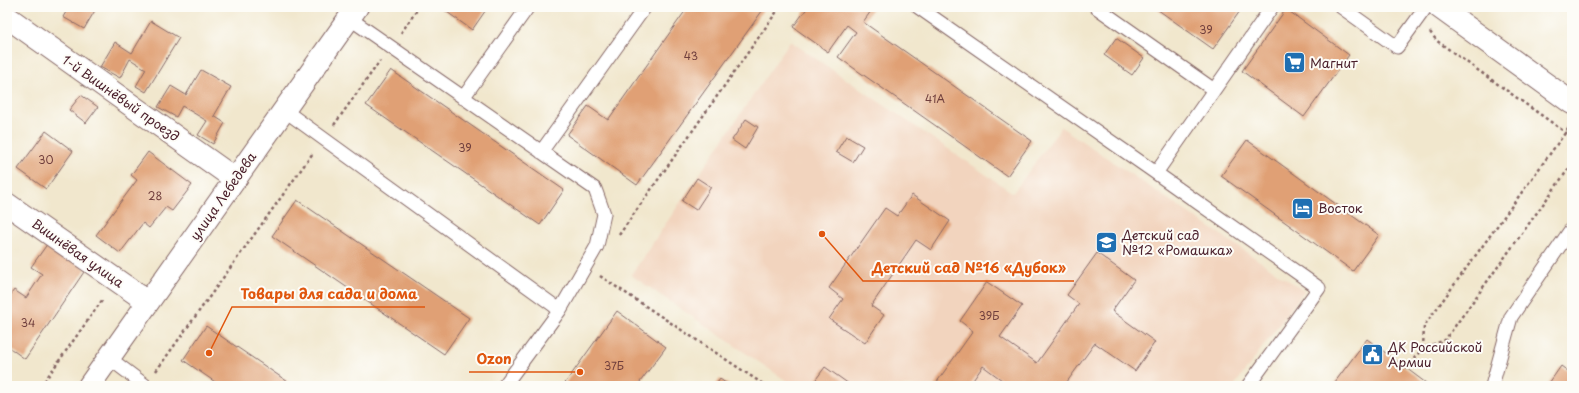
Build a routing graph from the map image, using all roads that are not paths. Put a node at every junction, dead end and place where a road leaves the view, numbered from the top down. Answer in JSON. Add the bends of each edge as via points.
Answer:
{"nodes":[{"id":1,"x":528,"y":7,"type":"edge"},
{"id":2,"x":645,"y":7,"type":"edge"},
{"id":3,"x":918,"y":7,"type":"edge"},
{"id":4,"x":1096,"y":7,"type":"edge"},
{"id":5,"x":1272,"y":7,"type":"edge"},
{"id":6,"x":1341,"y":7,"type":"edge"},
{"id":7,"x":1426,"y":7,"type":"edge"},
{"id":8,"x":1439,"y":7,"type":"edge"},
{"id":9,"x":353,"y":13,"type":"edge"},
{"id":10,"x":7,"y":17,"type":"edge"},
{"id":11,"x":1214,"y":90,"type":"junction"},
{"id":12,"x":463,"y":98,"type":"junction"},
{"id":13,"x":1570,"y":98,"type":"edge"},
{"id":14,"x":284,"y":110,"type":"junction"},
{"id":15,"x":541,"y":152,"type":"junction"},
{"id":16,"x":1156,"y":173,"type":"junction"},
{"id":17,"x":235,"y":179,"type":"junction"},
{"id":18,"x":7,"y":204,"type":"edge"},
{"id":19,"x":1572,"y":228,"type":"edge"},
{"id":20,"x":148,"y":302,"type":"junction"},
{"id":21,"x":560,"y":310,"type":"junction"},
{"id":22,"x":109,"y":358,"type":"junction"},
{"id":23,"x":89,"y":386,"type":"edge"},
{"id":24,"x":146,"y":386,"type":"edge"},
{"id":25,"x":504,"y":386,"type":"edge"},
{"id":26,"x":1248,"y":386,"type":"edge"},
{"id":27,"x":1492,"y":386,"type":"edge"}],
"edges":[{"from":1,"to":12,"type":"lane"},
{"from":2,"to":15,"type":"lane"},
{"from":3,"to":16,"type":"lane"},
{"from":4,"to":11,"type":"lane"},
{"from":5,"to":11,"type":"lane"},
{"from":6,"to":7,"type":"lane","via":[[1397,47]]},
{"from":8,"to":13,"type":"street"},
{"from":9,"to":12,"type":"lane","via":[[390,47]]},
{"from":9,"to":14,"type":"street","name":"улица Лебедева"},
{"from":10,"to":17,"type":"street","name":"1-й Вишнёвый проезд"},
{"from":11,"to":16,"type":"lane"},
{"from":12,"to":15,"type":"lane"},
{"from":14,"to":17,"type":"street","name":"улица Лебедева"},
{"from":14,"to":21,"type":"lane"},
{"from":15,"to":21,"type":"lane","via":[[595,189],[604,214],[598,246]]},
{"from":16,"to":26,"type":"lane","via":[[1319,288]]},
{"from":17,"to":20,"type":"street","name":"улица Лебедева"},
{"from":18,"to":20,"type":"street","name":"Вишнёвая улица"},
{"from":19,"to":27,"type":"lane","via":[[1511,317]]},
{"from":20,"to":22,"type":"street","name":"улица Лебедева"},
{"from":21,"to":25,"type":"lane"},
{"from":22,"to":23,"type":"street","name":"улица Лебедева"},
{"from":22,"to":24,"type":"lane"}]}
